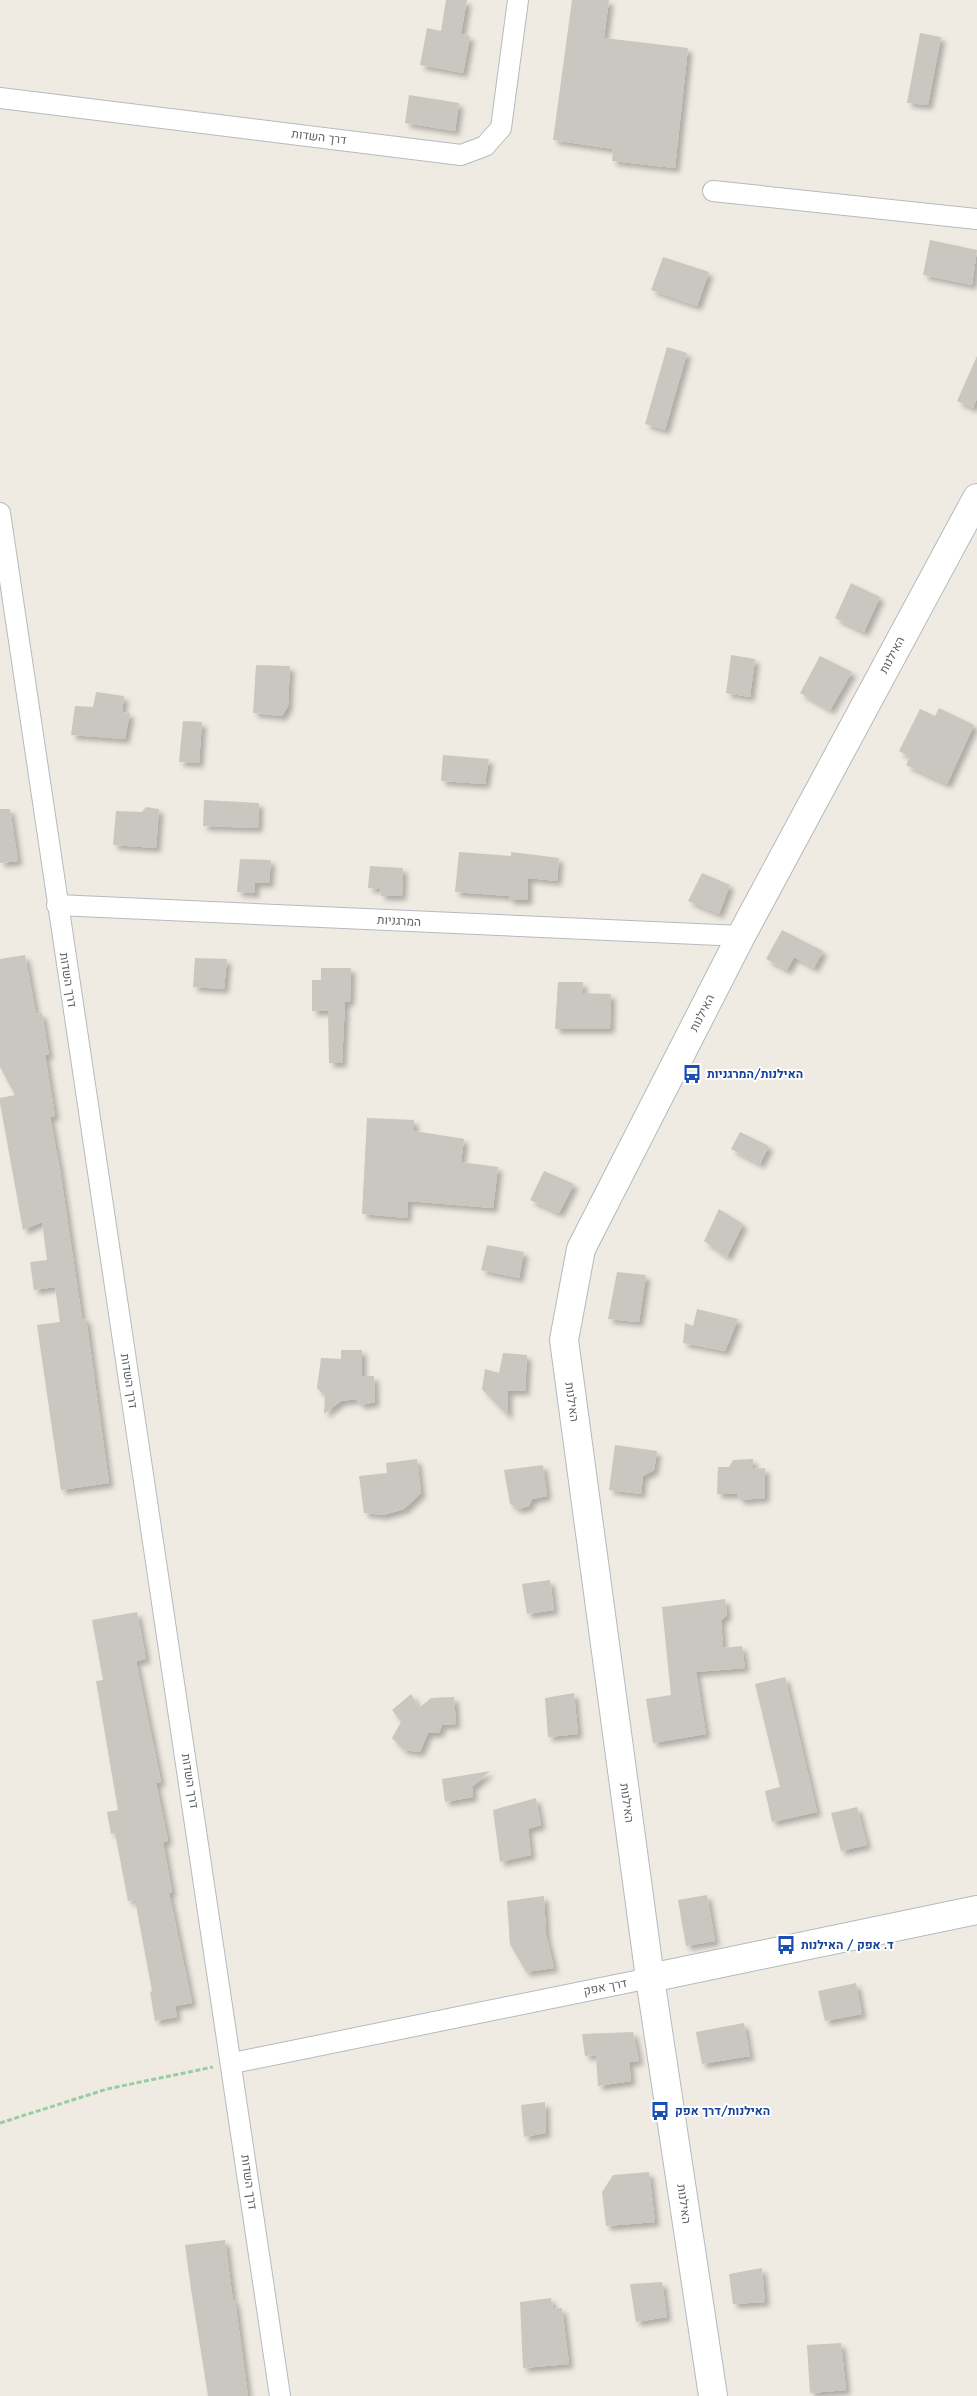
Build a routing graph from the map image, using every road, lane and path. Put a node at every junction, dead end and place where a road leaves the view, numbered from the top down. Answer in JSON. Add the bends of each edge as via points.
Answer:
{"nodes":[{"id":1,"x":518,"y":0,"type":"edge"},
{"id":2,"x":0,"y":98,"type":"edge"},
{"id":3,"x":713,"y":190,"type":"dead end"},
{"id":4,"x":977,"y":219,"type":"edge"},
{"id":5,"x":977,"y":498,"type":"edge"},
{"id":6,"x":0,"y":513,"type":"edge"},
{"id":7,"x":57,"y":905,"type":"junction"},
{"id":8,"x":741,"y":936,"type":"junction"},
{"id":9,"x":977,"y":1910,"type":"edge"},
{"id":10,"x":650,"y":1978,"type":"junction"},
{"id":11,"x":233,"y":2062,"type":"junction"},
{"id":12,"x":0,"y":2123,"type":"edge"},
{"id":13,"x":280,"y":2396,"type":"edge"},
{"id":14,"x":713,"y":2396,"type":"edge"}],
"edges":[{"from":1,"to":2,"type":"street","name":"דרך השדות","via":[[501,128],[485,146],[461,155]]},
{"from":3,"to":4,"type":"street"},
{"from":5,"to":8,"type":"main road","name":"האילנות"},
{"from":6,"to":7,"type":"street","name":"דרך השדות"},
{"from":7,"to":8,"type":"street","name":"המרגניות"},
{"from":7,"to":11,"type":"street","name":"דרך השדות"},
{"from":8,"to":10,"type":"main road","name":"האילנות","via":[[582,1249],[564,1340]]},
{"from":9,"to":10,"type":"main road","name":"דרך אפק"},
{"from":10,"to":11,"type":"street","name":"דרך אפק"},
{"from":10,"to":14,"type":"main road","name":"האילנות"},
{"from":11,"to":12,"type":"path","via":[[107,2088]]},
{"from":11,"to":13,"type":"street","name":"דרך השדות"}]}
